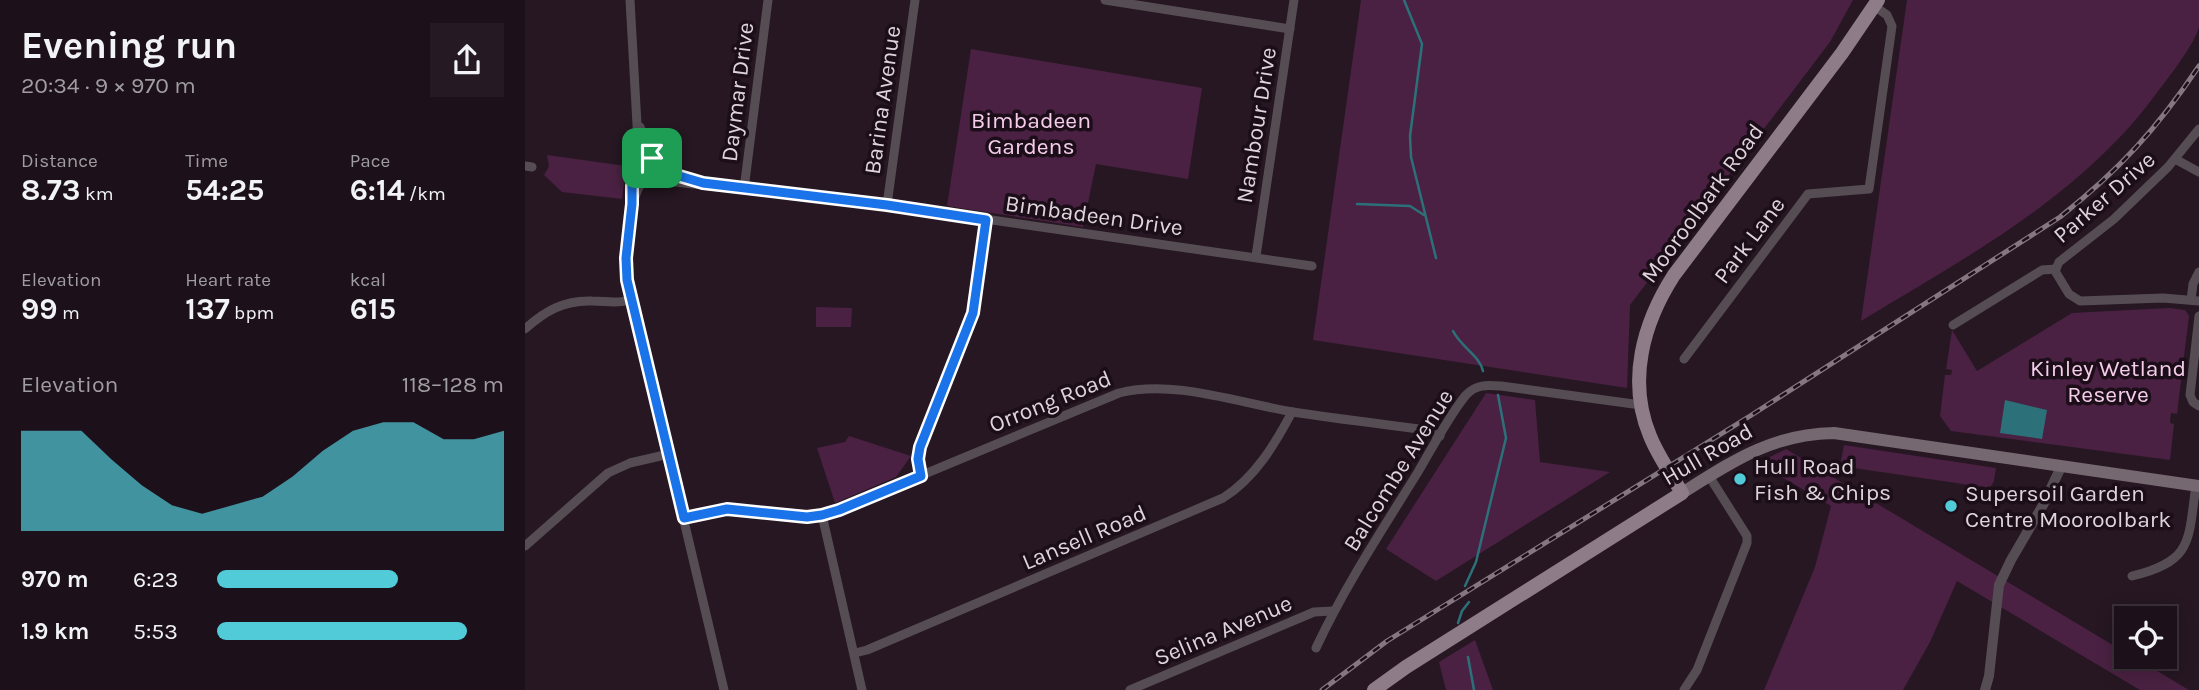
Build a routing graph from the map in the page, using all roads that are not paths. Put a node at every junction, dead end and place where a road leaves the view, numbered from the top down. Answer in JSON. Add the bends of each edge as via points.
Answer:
{"nodes":[{"id":1,"x":630,"y":0,"type":"edge"},
{"id":2,"x":768,"y":0,"type":"edge"},
{"id":3,"x":915,"y":0,"type":"edge"},
{"id":4,"x":1105,"y":0,"type":"edge"},
{"id":5,"x":1294,"y":0,"type":"edge"},
{"id":6,"x":1876,"y":3,"type":"edge"},
{"id":7,"x":1290,"y":29,"type":"junction"},
{"id":8,"x":638,"y":122,"type":"junction"},
{"id":9,"x":2199,"y":129,"type":"edge"},
{"id":10,"x":653,"y":159,"type":"junction"},
{"id":11,"x":2175,"y":159,"type":"junction"},
{"id":12,"x":639,"y":163,"type":"junction"},
{"id":13,"x":2199,"y":172,"type":"edge"},
{"id":14,"x":649,"y":174,"type":"junction"},
{"id":15,"x":703,"y":183,"type":"junction"},
{"id":16,"x":744,"y":189,"type":"junction"},
{"id":17,"x":632,"y":204,"type":"junction"},
{"id":18,"x":887,"y":205,"type":"junction"},
{"id":19,"x":986,"y":220,"type":"junction"},
{"id":20,"x":1256,"y":256,"type":"junction"},
{"id":21,"x":1312,"y":266,"type":"dead end"},
{"id":22,"x":2056,"y":269,"type":"junction"},
{"id":23,"x":2199,"y":272,"type":"edge"},
{"id":24,"x":631,"y":300,"type":"junction"},
{"id":25,"x":2195,"y":300,"type":"edge"},
{"id":26,"x":2199,"y":316,"type":"edge"},
{"id":27,"x":1953,"y":325,"type":"dead end"},
{"id":28,"x":525,"y":329,"type":"edge"},
{"id":29,"x":1684,"y":359,"type":"dead end"},
{"id":30,"x":1641,"y":405,"type":"junction"},
{"id":31,"x":2199,"y":405,"type":"edge"},
{"id":32,"x":1293,"y":411,"type":"junction"},
{"id":33,"x":1440,"y":436,"type":"junction"},
{"id":34,"x":669,"y":454,"type":"junction"},
{"id":35,"x":2061,"y":467,"type":"junction"},
{"id":36,"x":921,"y":476,"type":"junction"},
{"id":37,"x":1709,"y":476,"type":"junction"},
{"id":38,"x":2198,"y":485,"type":"edge"},
{"id":39,"x":1682,"y":493,"type":"junction"},
{"id":40,"x":822,"y":515,"type":"junction"},
{"id":41,"x":684,"y":518,"type":"junction"},
{"id":42,"x":525,"y":546,"type":"edge"},
{"id":43,"x":2132,"y":576,"type":"dead end"},
{"id":44,"x":1333,"y":611,"type":"junction"},
{"id":45,"x":1316,"y":651,"type":"dead end"},
{"id":46,"x":855,"y":653,"type":"junction"},
{"id":47,"x":724,"y":690,"type":"edge"},
{"id":48,"x":862,"y":690,"type":"edge"},
{"id":49,"x":1130,"y":690,"type":"edge"},
{"id":50,"x":1374,"y":690,"type":"edge"},
{"id":51,"x":1684,"y":690,"type":"edge"},
{"id":52,"x":1985,"y":690,"type":"edge"}],
"edges":[{"from":1,"to":8,"type":"street"},
{"from":2,"to":16,"type":"street","name":"Daymar Drive"},
{"from":3,"to":18,"type":"street","name":"Barina Avenue"},
{"from":4,"to":7,"type":"street"},
{"from":5,"to":7,"type":"street","name":"Nambour Drive"},
{"from":6,"to":29,"type":"street","name":"Park Lane","via":[[1892,26],[1869,188],[1808,194]]},
{"from":6,"to":30,"type":"main road","name":"Mooroolbark Road","via":[[1662,294],[1641,353]]},
{"from":7,"to":20,"type":"street","name":"Nambour Drive"},
{"from":8,"to":10,"type":"street"},
{"from":8,"to":12,"type":"street"},
{"from":9,"to":11,"type":"street","name":"Parker Drive"},
{"from":10,"to":12,"type":"street","via":[[645,156]]},
{"from":10,"to":14,"type":"street","via":[[656,167]]},
{"from":10,"to":15,"type":"street","name":"Bimbadeen Drive","via":[[676,175]]},
{"from":11,"to":13,"type":"street"},
{"from":11,"to":22,"type":"street","name":"Parker Drive"},
{"from":12,"to":14,"type":"street","via":[[641,172]]},
{"from":12,"to":17,"type":"street"},
{"from":14,"to":15,"type":"street","name":"Bimbadeen Drive","via":[[661,180]]},
{"from":14,"to":17,"type":"street","via":[[639,184]]},
{"from":15,"to":16,"type":"street","name":"Bimbadeen Drive"},
{"from":16,"to":18,"type":"street","name":"Bimbadeen Drive"},
{"from":17,"to":24,"type":"street","via":[[626,265]]},
{"from":18,"to":19,"type":"street","name":"Bimbadeen Drive"},
{"from":19,"to":20,"type":"street","name":"Bimbadeen Drive"},
{"from":19,"to":36,"type":"street","via":[[973,313],[920,447]]},
{"from":20,"to":21,"type":"street","name":"Bimbadeen Drive"},
{"from":22,"to":25,"type":"street","name":"Parker Drive","via":[[2069,293],[2080,301]]},
{"from":22,"to":27,"type":"street","via":[[2042,270]]},
{"from":23,"to":25,"type":"street","via":[[2193,284]]},
{"from":24,"to":28,"type":"street","via":[[563,304]]},
{"from":24,"to":34,"type":"street"},
{"from":26,"to":31,"type":"street","via":[[2190,395]]},
{"from":30,"to":33,"type":"street","name":"Balcombe Avenue","via":[[1482,385],[1467,395]]},
{"from":30,"to":39,"type":"main road","name":"Mooroolbark Road","via":[[1651,439]]},
{"from":32,"to":33,"type":"street","name":"Orrong Road","via":[[1427,430]]},
{"from":32,"to":36,"type":"street","name":"Orrong Road","via":[[1165,388],[1132,389]]},
{"from":32,"to":46,"type":"street","name":"Lansell Road","via":[[1250,476],[1223,498]]},
{"from":33,"to":44,"type":"street","name":"Balcombe Avenue"},
{"from":34,"to":41,"type":"street"},
{"from":34,"to":42,"type":"street","via":[[608,473]]},
{"from":35,"to":37,"type":"main road","name":"Hull Road","via":[[1859,436],[1810,434],[1753,450]]},
{"from":35,"to":38,"type":"main road","name":"Hull Road"},
{"from":35,"to":52,"type":"street","via":[[2000,585]]},
{"from":36,"to":40,"type":"street","name":"Orrong Road"},
{"from":37,"to":39,"type":"main road","name":"Hull Road"},
{"from":37,"to":51,"type":"street","via":[[1747,543],[1697,670]]},
{"from":38,"to":43,"type":"street","via":[[2184,549],[2170,563]]},
{"from":39,"to":50,"type":"main road","name":"Hull Road"},
{"from":40,"to":41,"type":"street","name":"Orrong Road","via":[[727,509]]},
{"from":40,"to":46,"type":"street"},
{"from":41,"to":47,"type":"street"},
{"from":44,"to":45,"type":"street","name":"Balcombe Avenue"},
{"from":44,"to":49,"type":"street","name":"Selina Avenue","via":[[1314,612]]},
{"from":46,"to":48,"type":"street"}]}
